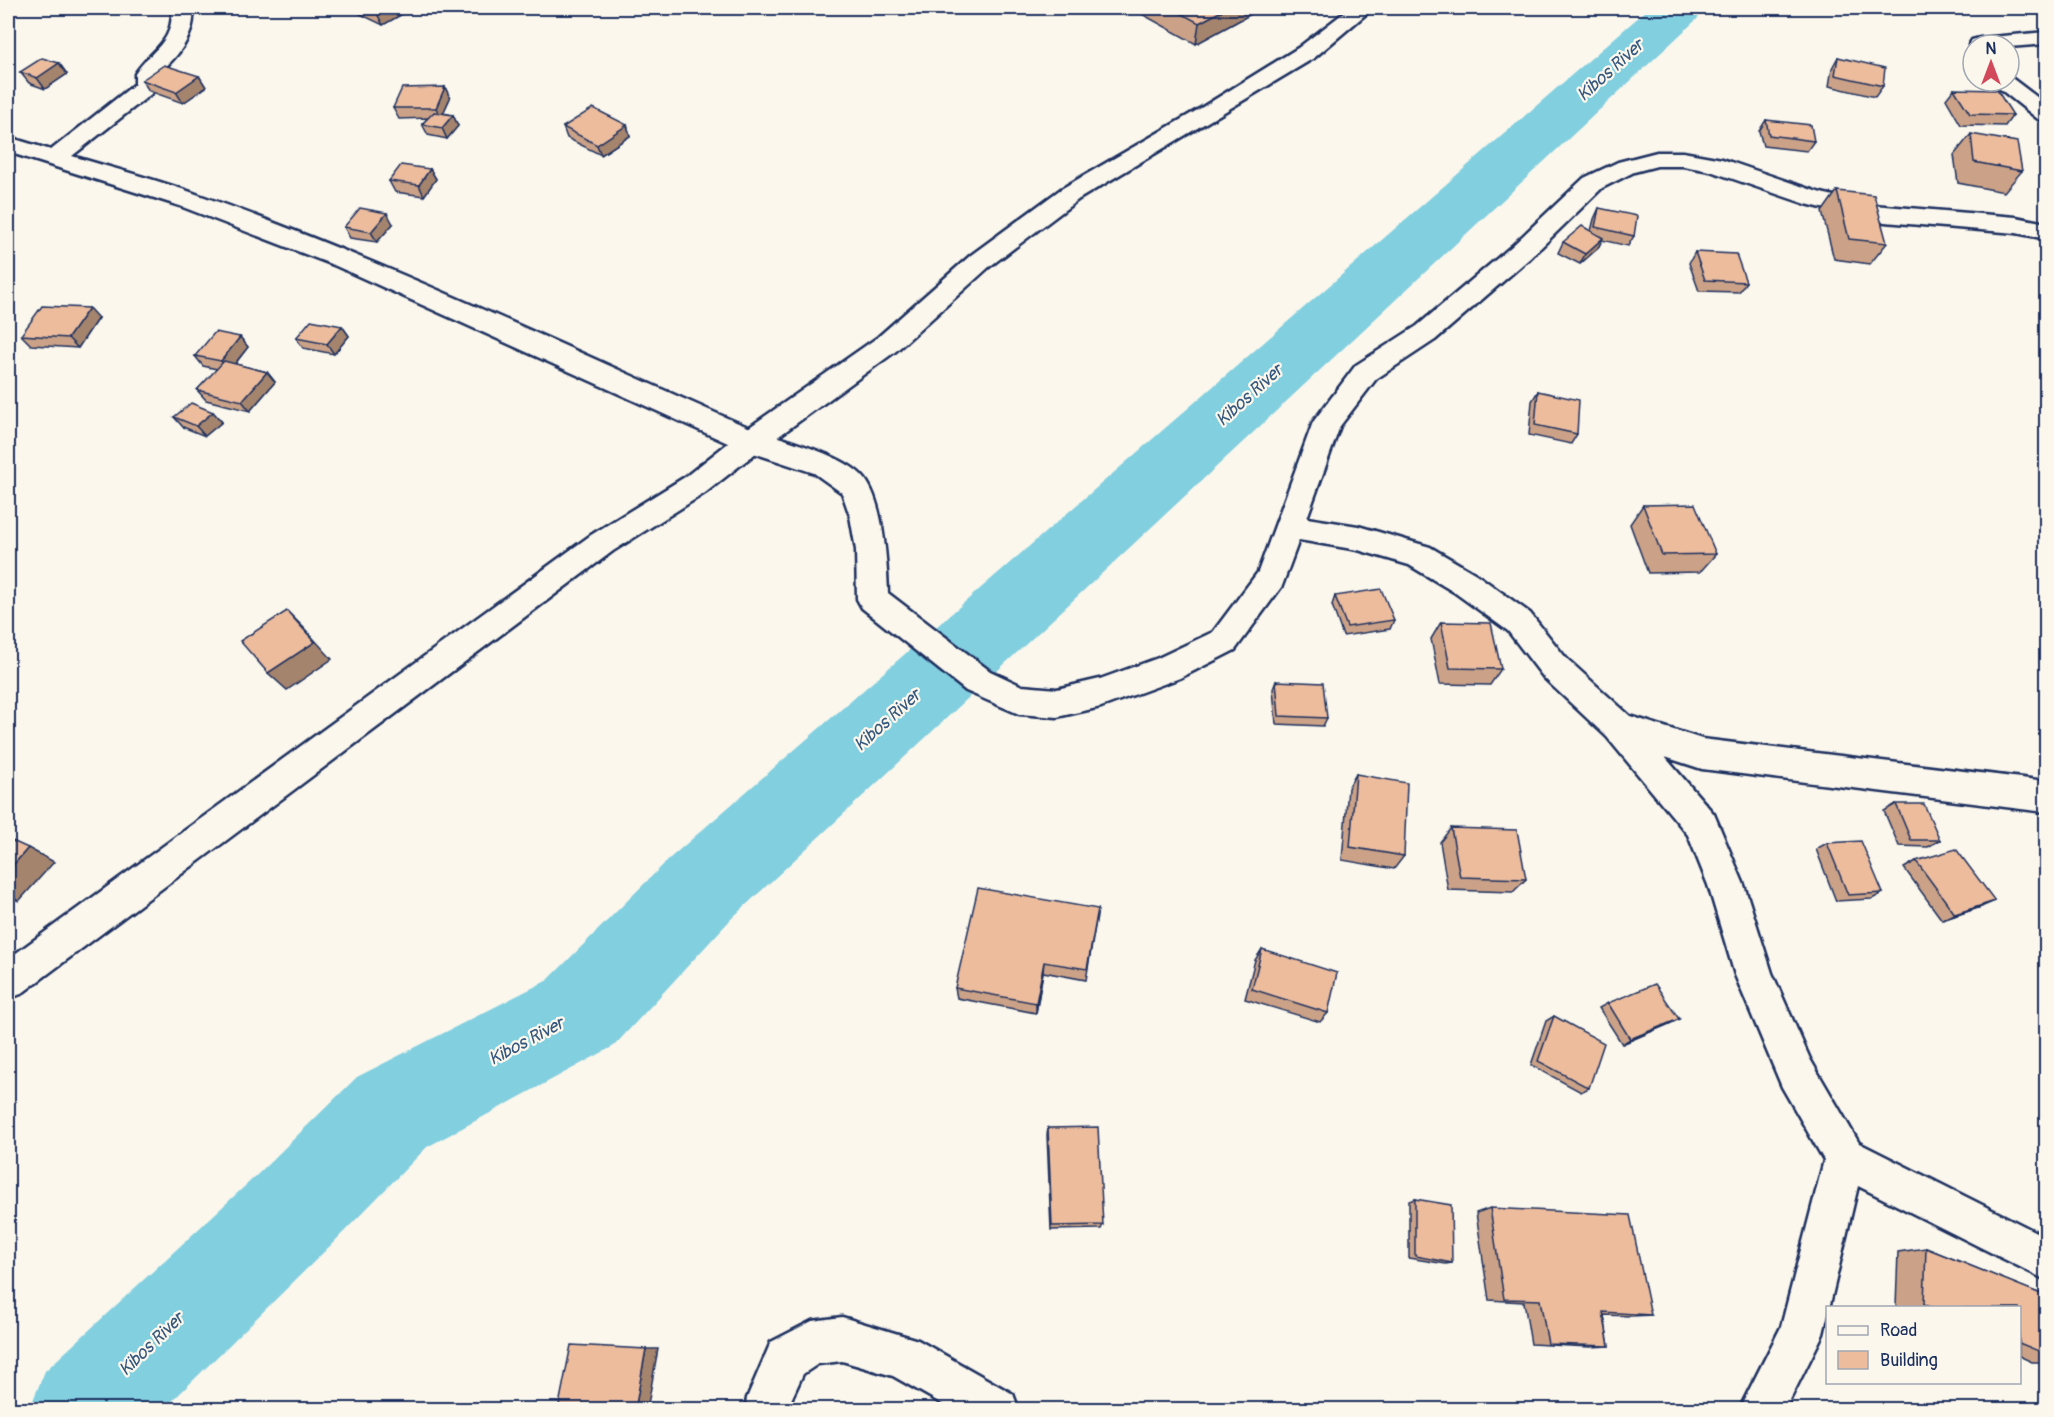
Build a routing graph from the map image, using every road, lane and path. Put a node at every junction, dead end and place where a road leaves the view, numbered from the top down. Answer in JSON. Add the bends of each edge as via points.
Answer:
{"nodes":[{"id":1,"x":182,"y":8,"type":"edge"},
{"id":2,"x":1362,"y":8,"type":"edge"},
{"id":3,"x":2046,"y":38,"type":"edge"},
{"id":4,"x":2021,"y":40,"type":"edge"},
{"id":5,"x":2017,"y":93,"type":"edge"},
{"id":6,"x":2046,"y":114,"type":"edge"},
{"id":7,"x":8,"y":144,"type":"edge"},
{"id":8,"x":54,"y":159,"type":"junction"},
{"id":9,"x":2046,"y":231,"type":"edge"},
{"id":10,"x":751,"y":441,"type":"junction"},
{"id":11,"x":1289,"y":527,"type":"junction"},
{"id":12,"x":1619,"y":727,"type":"junction"},
{"id":13,"x":2046,"y":795,"type":"edge"},
{"id":14,"x":8,"y":981,"type":"edge"},
{"id":15,"x":1845,"y":1157,"type":"junction"},
{"id":16,"x":2046,"y":1258,"type":"edge"},
{"id":17,"x":767,"y":1410,"type":"edge"},
{"id":18,"x":997,"y":1410,"type":"edge"},
{"id":19,"x":1761,"y":1410,"type":"edge"}],
"edges":[{"from":1,"to":8,"type":"street","via":[[185,19],[180,35],[146,74],[143,89]]},
{"from":2,"to":10,"type":"street","via":[[1306,53],[1071,194],[980,261],[888,345]]},
{"from":3,"to":4,"type":"street"},
{"from":5,"to":6,"type":"street"},
{"from":7,"to":8,"type":"street"},
{"from":8,"to":10,"type":"street","via":[[189,200],[345,260]]},
{"from":9,"to":11,"type":"street","via":[[1873,213],[1815,199],[1714,164],[1683,159],[1657,159],[1626,167],[1593,183],[1521,252],[1426,333],[1366,372],[1327,422]]},
{"from":10,"to":11,"type":"street","via":[[824,465],[854,486],[871,550],[873,598],[978,681],[1019,700],[1057,703],[1101,693],[1169,668],[1224,641],[1271,577]]},
{"from":10,"to":14,"type":"street","via":[[695,485],[602,543]]},
{"from":11,"to":12,"type":"street","via":[[1359,538],[1419,556],[1465,583],[1519,622],[1555,668]]},
{"from":12,"to":13,"type":"street","via":[[1702,754]]},
{"from":12,"to":15,"type":"street","via":[[1702,825],[1726,885],[1754,975],[1796,1073]]},
{"from":15,"to":16,"type":"street"},
{"from":15,"to":19,"type":"street","via":[[1801,1334]]},
{"from":17,"to":18,"type":"street","via":[[787,1358],[812,1343],[842,1339],[902,1356]]}]}
